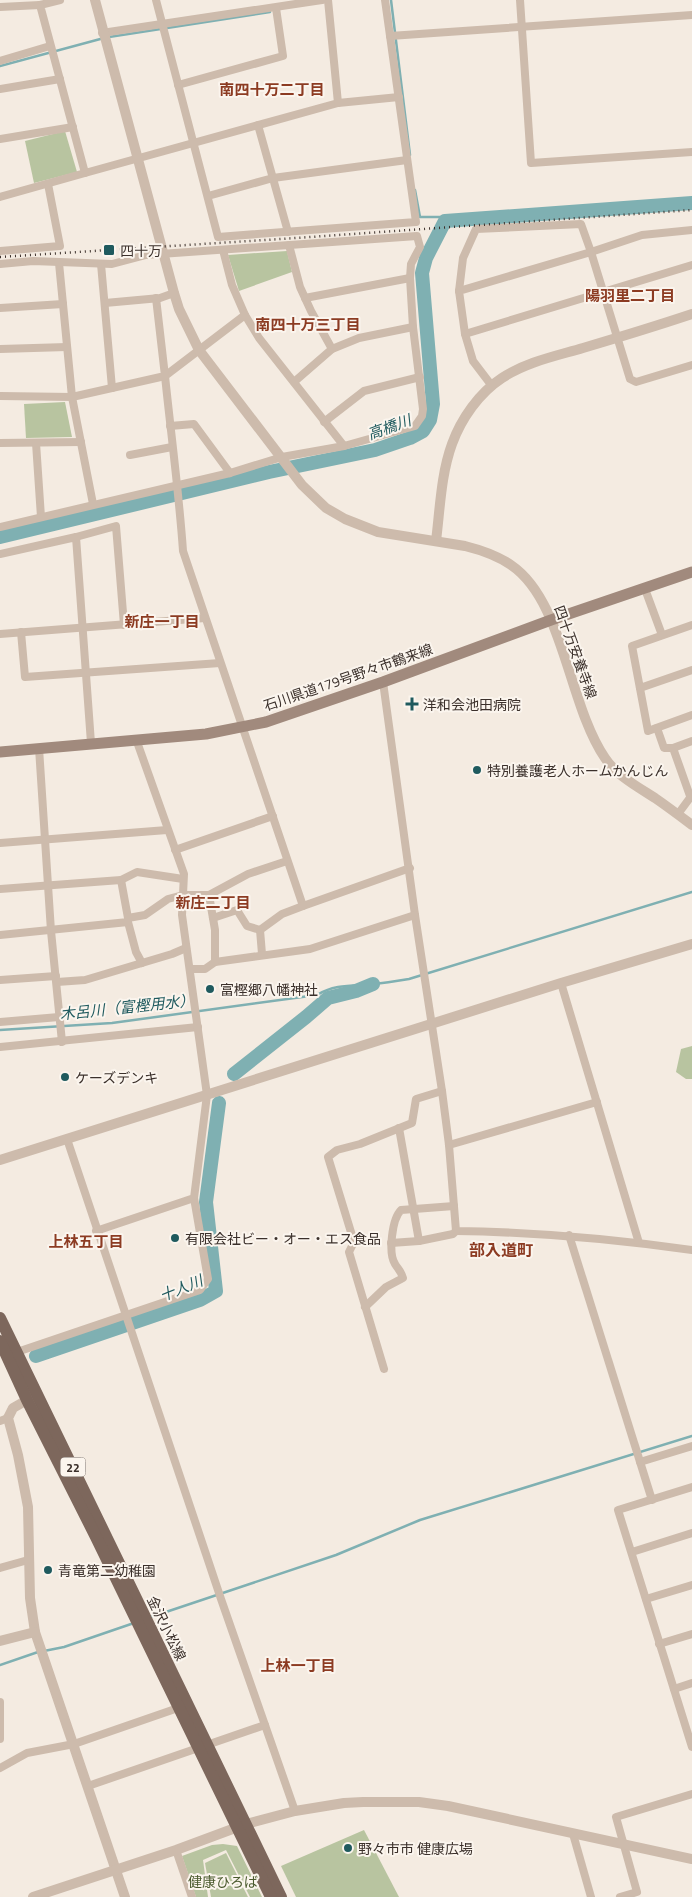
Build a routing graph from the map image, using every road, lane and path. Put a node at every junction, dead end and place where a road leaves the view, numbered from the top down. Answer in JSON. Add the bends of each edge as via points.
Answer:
{"nodes":[{"id":1,"x":60,"y":0,"type":"edge"},
{"id":2,"x":95,"y":0,"type":"edge"},
{"id":3,"x":156,"y":0,"type":"edge"},
{"id":4,"x":322,"y":0,"type":"edge"},
{"id":5,"x":328,"y":0,"type":"edge"},
{"id":6,"x":385,"y":0,"type":"edge"},
{"id":7,"x":520,"y":0,"type":"edge"},
{"id":8,"x":40,"y":5,"type":"junction"},
{"id":9,"x":0,"y":7,"type":"edge"},
{"id":10,"x":276,"y":8,"type":"junction"},
{"id":11,"x":692,"y":16,"type":"edge"},
{"id":12,"x":162,"y":28,"type":"junction"},
{"id":13,"x":522,"y":28,"type":"junction"},
{"id":14,"x":394,"y":36,"type":"junction"},
{"id":15,"x":103,"y":37,"type":"junction"},
{"id":16,"x":51,"y":50,"type":"junction"},
{"id":17,"x":0,"y":60,"type":"edge"},
{"id":18,"x":60,"y":80,"type":"junction"},
{"id":19,"x":178,"y":86,"type":"junction"},
{"id":20,"x":0,"y":89,"type":"edge"},
{"id":21,"x":399,"y":97,"type":"junction"},
{"id":22,"x":338,"y":103,"type":"junction"},
{"id":23,"x":258,"y":125,"type":"junction"},
{"id":24,"x":72,"y":127,"type":"junction"},
{"id":25,"x":0,"y":139,"type":"edge"},
{"id":26,"x":192,"y":143,"type":"junction"},
{"id":27,"x":692,"y":152,"type":"edge"},
{"id":28,"x":137,"y":159,"type":"junction"},
{"id":29,"x":407,"y":160,"type":"junction"},
{"id":30,"x":85,"y":172,"type":"junction"},
{"id":31,"x":273,"y":178,"type":"junction"},
{"id":32,"x":48,"y":184,"type":"junction"},
{"id":33,"x":208,"y":196,"type":"junction"},
{"id":34,"x":0,"y":197,"type":"edge"},
{"id":35,"x":692,"y":230,"type":"edge"},
{"id":36,"x":288,"y":232,"type":"junction"},
{"id":37,"x":289,"y":245,"type":"junction"},
{"id":38,"x":223,"y":250,"type":"junction"},
{"id":39,"x":0,"y":251,"type":"edge"},
{"id":40,"x":591,"y":252,"type":"junction"},
{"id":41,"x":163,"y":254,"type":"junction"},
{"id":42,"x":59,"y":263,"type":"junction"},
{"id":43,"x":0,"y":264,"type":"edge"},
{"id":44,"x":101,"y":264,"type":"junction"},
{"id":45,"x":692,"y":266,"type":"edge"},
{"id":46,"x":410,"y":278,"type":"junction"},
{"id":47,"x":459,"y":291,"type":"junction"},
{"id":48,"x":174,"y":292,"type":"junction"},
{"id":49,"x":603,"y":293,"type":"junction"},
{"id":50,"x":156,"y":298,"type":"junction"},
{"id":51,"x":305,"y":298,"type":"junction"},
{"id":52,"x":105,"y":303,"type":"junction"},
{"id":53,"x":63,"y":304,"type":"junction"},
{"id":54,"x":0,"y":308,"type":"edge"},
{"id":55,"x":692,"y":314,"type":"edge"},
{"id":56,"x":245,"y":315,"type":"junction"},
{"id":57,"x":413,"y":327,"type":"junction"},
{"id":58,"x":465,"y":334,"type":"junction"},
{"id":59,"x":616,"y":338,"type":"junction"},
{"id":60,"x":67,"y":347,"type":"junction"},
{"id":61,"x":332,"y":349,"type":"junction"},
{"id":62,"x":0,"y":350,"type":"edge"},
{"id":63,"x":199,"y":350,"type":"junction"},
{"id":64,"x":692,"y":365,"type":"edge"},
{"id":65,"x":165,"y":376,"type":"junction"},
{"id":66,"x":420,"y":377,"type":"junction"},
{"id":67,"x":294,"y":382,"type":"junction"},
{"id":68,"x":492,"y":386,"type":"junction"},
{"id":69,"x":112,"y":388,"type":"junction"},
{"id":70,"x":0,"y":396,"type":"edge"},
{"id":71,"x":72,"y":397,"type":"junction"},
{"id":72,"x":324,"y":422,"type":"junction"},
{"id":73,"x":170,"y":426,"type":"junction"},
{"id":74,"x":81,"y":442,"type":"junction"},
{"id":75,"x":0,"y":443,"type":"edge"},
{"id":76,"x":36,"y":443,"type":"junction"},
{"id":77,"x":344,"y":446,"type":"junction"},
{"id":78,"x":172,"y":447,"type":"junction"},
{"id":79,"x":130,"y":455,"type":"dead end"},
{"id":80,"x":285,"y":460,"type":"junction"},
{"id":81,"x":230,"y":473,"type":"junction"},
{"id":82,"x":176,"y":487,"type":"junction"},
{"id":83,"x":93,"y":504,"type":"junction"},
{"id":84,"x":41,"y":517,"type":"junction"},
{"id":85,"x":0,"y":527,"type":"edge"},
{"id":86,"x":76,"y":537,"type":"junction"},
{"id":87,"x":436,"y":541,"type":"junction"},
{"id":88,"x":0,"y":554,"type":"edge"},
{"id":89,"x":692,"y":572,"type":"edge"},
{"id":90,"x":645,"y":589,"type":"junction"},
{"id":91,"x":205,"y":618,"type":"junction"},
{"id":92,"x":551,"y":620,"type":"junction"},
{"id":93,"x":124,"y":625,"type":"junction"},
{"id":94,"x":692,"y":625,"type":"edge"},
{"id":95,"x":82,"y":629,"type":"junction"},
{"id":96,"x":21,"y":632,"type":"junction"},
{"id":97,"x":0,"y":634,"type":"edge"},
{"id":98,"x":662,"y":635,"type":"junction"},
{"id":99,"x":220,"y":664,"type":"junction"},
{"id":100,"x":692,"y":670,"type":"edge"},
{"id":101,"x":85,"y":672,"type":"junction"},
{"id":102,"x":383,"y":682,"type":"junction"},
{"id":103,"x":640,"y":688,"type":"junction"},
{"id":104,"x":692,"y":716,"type":"edge"},
{"id":105,"x":242,"y":727,"type":"junction"},
{"id":106,"x":657,"y":728,"type":"junction"},
{"id":107,"x":136,"y":739,"type":"junction"},
{"id":108,"x":692,"y":741,"type":"edge"},
{"id":109,"x":91,"y":743,"type":"junction"},
{"id":110,"x":39,"y":748,"type":"junction"},
{"id":111,"x":672,"y":748,"type":"junction"},
{"id":112,"x":0,"y":752,"type":"edge"},
{"id":113,"x":691,"y":796,"type":"edge"},
{"id":114,"x":678,"y":814,"type":"junction"},
{"id":115,"x":273,"y":816,"type":"junction"},
{"id":116,"x":692,"y":826,"type":"edge"},
{"id":117,"x":166,"y":830,"type":"junction"},
{"id":118,"x":46,"y":840,"type":"junction"},
{"id":119,"x":0,"y":844,"type":"edge"},
{"id":120,"x":175,"y":850,"type":"junction"},
{"id":121,"x":287,"y":861,"type":"junction"},
{"id":122,"x":410,"y":868,"type":"junction"},
{"id":123,"x":184,"y":879,"type":"junction"},
{"id":124,"x":121,"y":880,"type":"junction"},
{"id":125,"x":49,"y":885,"type":"junction"},
{"id":126,"x":0,"y":889,"type":"edge"},
{"id":127,"x":183,"y":895,"type":"junction"},
{"id":128,"x":209,"y":895,"type":"junction"},
{"id":129,"x":303,"y":906,"type":"junction"},
{"id":130,"x":415,"y":915,"type":"junction"},
{"id":131,"x":213,"y":918,"type":"junction"},
{"id":132,"x":128,"y":920,"type":"junction"},
{"id":133,"x":260,"y":930,"type":"junction"},
{"id":134,"x":51,"y":931,"type":"junction"},
{"id":135,"x":0,"y":935,"type":"edge"},
{"id":136,"x":692,"y":944,"type":"edge"},
{"id":137,"x":186,"y":948,"type":"junction"},
{"id":138,"x":262,"y":954,"type":"junction"},
{"id":139,"x":215,"y":962,"type":"junction"},
{"id":140,"x":142,"y":963,"type":"junction"},
{"id":141,"x":191,"y":969,"type":"junction"},
{"id":142,"x":56,"y":979,"type":"junction"},
{"id":143,"x":0,"y":980,"type":"edge"},
{"id":144,"x":561,"y":983,"type":"junction"},
{"id":145,"x":60,"y":1020,"type":"junction"},
{"id":146,"x":0,"y":1022,"type":"edge"},
{"id":147,"x":433,"y":1024,"type":"junction"},
{"id":148,"x":198,"y":1027,"type":"junction"},
{"id":149,"x":62,"y":1042,"type":"junction"},
{"id":150,"x":0,"y":1047,"type":"edge"},
{"id":151,"x":442,"y":1091,"type":"junction"},
{"id":152,"x":207,"y":1095,"type":"junction"},
{"id":153,"x":598,"y":1102,"type":"junction"},
{"id":154,"x":399,"y":1128,"type":"junction"},
{"id":155,"x":67,"y":1140,"type":"junction"},
{"id":156,"x":449,"y":1145,"type":"junction"},
{"id":157,"x":0,"y":1160,"type":"edge"},
{"id":158,"x":194,"y":1198,"type":"junction"},
{"id":159,"x":454,"y":1206,"type":"junction"},
{"id":160,"x":414,"y":1209,"type":"junction"},
{"id":161,"x":96,"y":1231,"type":"junction"},
{"id":162,"x":456,"y":1231,"type":"junction"},
{"id":163,"x":569,"y":1235,"type":"junction"},
{"id":164,"x":419,"y":1241,"type":"junction"},
{"id":165,"x":391,"y":1243,"type":"junction"},
{"id":166,"x":639,"y":1243,"type":"junction"},
{"id":167,"x":692,"y":1250,"type":"edge"},
{"id":168,"x":365,"y":1307,"type":"junction"},
{"id":169,"x":127,"y":1317,"type":"junction"},
{"id":170,"x":0,"y":1318,"type":"edge"},
{"id":171,"x":0,"y":1341,"type":"edge"},
{"id":172,"x":8,"y":1355,"type":"edge"},
{"id":173,"x":384,"y":1369,"type":"dead end"},
{"id":174,"x":27,"y":1400,"type":"junction"},
{"id":175,"x":4,"y":1420,"type":"edge"},
{"id":176,"x":692,"y":1446,"type":"edge"},
{"id":177,"x":640,"y":1460,"type":"junction"},
{"id":178,"x":692,"y":1487,"type":"edge"},
{"id":179,"x":652,"y":1500,"type":"junction"},
{"id":180,"x":692,"y":1533,"type":"edge"},
{"id":181,"x":632,"y":1552,"type":"junction"},
{"id":182,"x":28,"y":1560,"type":"junction"},
{"id":183,"x":0,"y":1568,"type":"edge"},
{"id":184,"x":692,"y":1585,"type":"edge"},
{"id":185,"x":646,"y":1599,"type":"junction"},
{"id":186,"x":142,"y":1621,"type":"junction"},
{"id":187,"x":35,"y":1632,"type":"junction"},
{"id":188,"x":692,"y":1634,"type":"edge"},
{"id":189,"x":0,"y":1642,"type":"edge"},
{"id":190,"x":659,"y":1644,"type":"junction"},
{"id":191,"x":692,"y":1684,"type":"edge"},
{"id":192,"x":674,"y":1689,"type":"junction"},
{"id":193,"x":0,"y":1702,"type":"edge"},
{"id":194,"x":178,"y":1708,"type":"junction"},
{"id":195,"x":265,"y":1725,"type":"junction"},
{"id":196,"x":690,"y":1733,"type":"edge"},
{"id":197,"x":198,"y":1737,"type":"junction"},
{"id":198,"x":0,"y":1739,"type":"edge"},
{"id":199,"x":74,"y":1744,"type":"junction"},
{"id":200,"x":692,"y":1747,"type":"edge"},
{"id":201,"x":0,"y":1768,"type":"edge"},
{"id":202,"x":88,"y":1786,"type":"junction"},
{"id":203,"x":692,"y":1794,"type":"edge"},
{"id":204,"x":295,"y":1811,"type":"junction"},
{"id":205,"x":241,"y":1826,"type":"junction"},
{"id":206,"x":573,"y":1834,"type":"junction"},
{"id":207,"x":624,"y":1844,"type":"junction"},
{"id":208,"x":176,"y":1850,"type":"junction"},
{"id":209,"x":692,"y":1859,"type":"edge"},
{"id":210,"x":116,"y":1869,"type":"junction"},
{"id":211,"x":34,"y":1897,"type":"edge"},
{"id":212,"x":125,"y":1897,"type":"edge"},
{"id":213,"x":192,"y":1897,"type":"edge"},
{"id":214,"x":270,"y":1897,"type":"edge"},
{"id":215,"x":281,"y":1897,"type":"edge"},
{"id":216,"x":591,"y":1897,"type":"edge"},
{"id":217,"x":620,"y":1897,"type":"edge"}],
"edges":[{"from":1,"to":8,"type":"street"},
{"from":2,"to":15,"type":"street","name":"四十万安養寺線"},
{"from":3,"to":12,"type":"street"},
{"from":4,"to":10,"type":"street"},
{"from":5,"to":22,"type":"street"},
{"from":6,"to":14,"type":"street"},
{"from":7,"to":13,"type":"street"},
{"from":8,"to":9,"type":"street"},
{"from":8,"to":16,"type":"street"},
{"from":10,"to":12,"type":"street"},
{"from":10,"to":19,"type":"street","via":[[282,56]]},
{"from":11,"to":13,"type":"street"},
{"from":12,"to":15,"type":"street"},
{"from":12,"to":19,"type":"street"},
{"from":13,"to":14,"type":"street"},
{"from":13,"to":27,"type":"street","via":[[531,163]]},
{"from":14,"to":21,"type":"street"},
{"from":15,"to":28,"type":"street","name":"四十万安養寺線"},
{"from":16,"to":17,"type":"street"},
{"from":16,"to":18,"type":"street"},
{"from":18,"to":20,"type":"street"},
{"from":18,"to":24,"type":"street"},
{"from":19,"to":26,"type":"street"},
{"from":21,"to":22,"type":"street"},
{"from":21,"to":29,"type":"street"},
{"from":22,"to":23,"type":"street"},
{"from":23,"to":26,"type":"street"},
{"from":23,"to":31,"type":"street"},
{"from":24,"to":25,"type":"street"},
{"from":24,"to":30,"type":"street"},
{"from":26,"to":28,"type":"street"},
{"from":26,"to":33,"type":"street"},
{"from":28,"to":30,"type":"street"},
{"from":28,"to":41,"type":"street","name":"四十万安養寺線"},
{"from":29,"to":31,"type":"street"},
{"from":29,"to":36,"type":"street","via":[[416,222]]},
{"from":30,"to":32,"type":"street"},
{"from":31,"to":33,"type":"street"},
{"from":31,"to":36,"type":"street"},
{"from":32,"to":34,"type":"street"},
{"from":32,"to":39,"type":"street","via":[[60,246]]},
{"from":33,"to":36,"type":"street","via":[[218,237]]},
{"from":35,"to":40,"type":"street","via":[[642,235]]},
{"from":37,"to":38,"type":"street"},
{"from":37,"to":46,"type":"street","via":[[417,236],[420,247],[411,264]]},
{"from":37,"to":51,"type":"street"},
{"from":38,"to":41,"type":"street"},
{"from":38,"to":56,"type":"street","via":[[232,285]]},
{"from":40,"to":47,"type":"street"},
{"from":40,"to":47,"type":"street","via":[[581,224],[476,229],[464,258]]},
{"from":40,"to":49,"type":"street"},
{"from":41,"to":44,"type":"street"},
{"from":41,"to":48,"type":"street","name":"四十万安養寺線"},
{"from":42,"to":43,"type":"street"},
{"from":42,"to":44,"type":"street"},
{"from":42,"to":53,"type":"street"},
{"from":44,"to":52,"type":"street"},
{"from":45,"to":49,"type":"street"},
{"from":46,"to":51,"type":"street"},
{"from":46,"to":57,"type":"street"},
{"from":47,"to":58,"type":"street"},
{"from":48,"to":50,"type":"street"},
{"from":48,"to":63,"type":"street","name":"四十万安養寺線"},
{"from":49,"to":58,"type":"street"},
{"from":49,"to":59,"type":"street"},
{"from":50,"to":52,"type":"street"},
{"from":50,"to":65,"type":"street"},
{"from":51,"to":61,"type":"street"},
{"from":52,"to":69,"type":"street"},
{"from":53,"to":54,"type":"street"},
{"from":53,"to":60,"type":"street"},
{"from":55,"to":59,"type":"street"},
{"from":56,"to":63,"type":"street"},
{"from":56,"to":67,"type":"street"},
{"from":57,"to":61,"type":"street","via":[[359,338]]},
{"from":57,"to":66,"type":"street"},
{"from":58,"to":68,"type":"street","via":[[473,361]]},
{"from":59,"to":64,"type":"street","via":[[630,379],[636,382]]},
{"from":59,"to":68,"type":"street","via":[[533,363]]},
{"from":60,"to":62,"type":"street"},
{"from":60,"to":71,"type":"street"},
{"from":61,"to":67,"type":"street"},
{"from":63,"to":65,"type":"street"},
{"from":63,"to":80,"type":"street","name":"四十万安養寺線"},
{"from":65,"to":69,"type":"street"},
{"from":65,"to":73,"type":"street"},
{"from":66,"to":72,"type":"street","via":[[364,390]]},
{"from":66,"to":77,"type":"street","via":[[423,409],[415,426]]},
{"from":67,"to":72,"type":"street"},
{"from":68,"to":87,"type":"street","via":[[470,411],[451,445]]},
{"from":69,"to":71,"type":"street"},
{"from":70,"to":71,"type":"street"},
{"from":71,"to":74,"type":"street"},
{"from":72,"to":77,"type":"street"},
{"from":73,"to":78,"type":"street"},
{"from":73,"to":81,"type":"street","via":[[194,424]]},
{"from":74,"to":76,"type":"street"},
{"from":74,"to":83,"type":"street"},
{"from":75,"to":76,"type":"street"},
{"from":76,"to":84,"type":"street"},
{"from":77,"to":80,"type":"street"},
{"from":78,"to":79,"type":"street"},
{"from":78,"to":82,"type":"street"},
{"from":80,"to":81,"type":"street"},
{"from":80,"to":87,"type":"street","name":"四十万安養寺線","via":[[296,477],[326,508],[378,532]]},
{"from":81,"to":82,"type":"street"},
{"from":82,"to":83,"type":"street"},
{"from":82,"to":91,"type":"street","via":[[183,551]]},
{"from":83,"to":84,"type":"street"},
{"from":84,"to":85,"type":"street"},
{"from":86,"to":88,"type":"street"},
{"from":86,"to":93,"type":"street","via":[[116,526]]},
{"from":86,"to":95,"type":"street"},
{"from":87,"to":92,"type":"street","name":"四十万安養寺線","via":[[478,550],[511,565],[528,580]]},
{"from":89,"to":90,"type":"main road","name":"石川県道179号野々市鶴来線"},
{"from":90,"to":92,"type":"main road","name":"石川県道179号野々市鶴来線"},
{"from":90,"to":98,"type":"street"},
{"from":91,"to":93,"type":"street"},
{"from":91,"to":99,"type":"street"},
{"from":92,"to":102,"type":"main road","name":"石川県道179号野々市鶴来線"},
{"from":92,"to":114,"type":"street","name":"四十万安養寺線","via":[[583,713],[605,760],[620,775]]},
{"from":93,"to":95,"type":"street"},
{"from":94,"to":98,"type":"street"},
{"from":95,"to":96,"type":"street"},
{"from":95,"to":101,"type":"street"},
{"from":96,"to":97,"type":"street"},
{"from":96,"to":101,"type":"street","via":[[25,677]]},
{"from":98,"to":103,"type":"street","via":[[632,646]]},
{"from":99,"to":101,"type":"street"},
{"from":99,"to":105,"type":"street"},
{"from":100,"to":103,"type":"street"},
{"from":101,"to":109,"type":"street"},
{"from":102,"to":105,"type":"main road","name":"石川県道179号野々市鶴来線","via":[[266,722]]},
{"from":102,"to":122,"type":"street"},
{"from":103,"to":106,"type":"street","via":[[648,731]]},
{"from":104,"to":106,"type":"street"},
{"from":105,"to":107,"type":"main road","name":"石川県道179号野々市鶴来線","via":[[206,734]]},
{"from":105,"to":115,"type":"street"},
{"from":106,"to":111,"type":"street","via":[[664,748]]},
{"from":107,"to":109,"type":"main road","name":"石川県道179号野々市鶴来線"},
{"from":107,"to":117,"type":"street"},
{"from":108,"to":111,"type":"street"},
{"from":109,"to":110,"type":"main road","name":"石川県道179号野々市鶴来線"},
{"from":110,"to":112,"type":"main road","name":"石川県道179号野々市鶴来線"},
{"from":110,"to":118,"type":"street"},
{"from":111,"to":113,"type":"street"},
{"from":113,"to":114,"type":"street"},
{"from":114,"to":116,"type":"street","name":"四十万安養寺線"},
{"from":115,"to":120,"type":"street"},
{"from":115,"to":121,"type":"street"},
{"from":117,"to":118,"type":"street"},
{"from":117,"to":120,"type":"street"},
{"from":118,"to":119,"type":"street"},
{"from":118,"to":125,"type":"street"},
{"from":120,"to":123,"type":"street"},
{"from":121,"to":128,"type":"street","via":[[248,874]]},
{"from":121,"to":129,"type":"street"},
{"from":122,"to":129,"type":"street"},
{"from":122,"to":130,"type":"street"},
{"from":123,"to":124,"type":"street","via":[[136,872]]},
{"from":123,"to":127,"type":"street"},
{"from":124,"to":125,"type":"street"},
{"from":124,"to":132,"type":"street"},
{"from":125,"to":126,"type":"street"},
{"from":125,"to":134,"type":"street"},
{"from":127,"to":128,"type":"street"},
{"from":127,"to":132,"type":"street","via":[[168,899],[145,915]]},
{"from":127,"to":137,"type":"street"},
{"from":128,"to":131,"type":"street"},
{"from":129,"to":133,"type":"street","via":[[282,914]]},
{"from":130,"to":138,"type":"street","via":[[310,949]]},
{"from":130,"to":147,"type":"street"},
{"from":131,"to":133,"type":"street","via":[[237,910],[248,926]]},
{"from":131,"to":139,"type":"street"},
{"from":132,"to":134,"type":"street"},
{"from":132,"to":140,"type":"street"},
{"from":133,"to":138,"type":"street"},
{"from":134,"to":135,"type":"street"},
{"from":134,"to":142,"type":"street"},
{"from":136,"to":144,"type":"street"},
{"from":137,"to":140,"type":"street"},
{"from":137,"to":141,"type":"street"},
{"from":138,"to":139,"type":"street"},
{"from":139,"to":141,"type":"street","via":[[205,969]]},
{"from":140,"to":142,"type":"street","via":[[85,980]]},
{"from":141,"to":148,"type":"street"},
{"from":142,"to":143,"type":"street"},
{"from":142,"to":145,"type":"street"},
{"from":144,"to":147,"type":"street"},
{"from":144,"to":153,"type":"street"},
{"from":145,"to":146,"type":"street"},
{"from":145,"to":149,"type":"street"},
{"from":147,"to":151,"type":"street"},
{"from":147,"to":152,"type":"street"},
{"from":148,"to":149,"type":"street"},
{"from":148,"to":152,"type":"street"},
{"from":149,"to":150,"type":"street"},
{"from":151,"to":154,"type":"street","via":[[416,1099],[412,1123]]},
{"from":151,"to":156,"type":"street"},
{"from":152,"to":155,"type":"street"},
{"from":152,"to":158,"type":"street"},
{"from":153,"to":156,"type":"street"},
{"from":153,"to":166,"type":"street"},
{"from":154,"to":160,"type":"street"},
{"from":154,"to":168,"type":"street","via":[[337,1150],[328,1158],[354,1242],[349,1252]]},
{"from":155,"to":157,"type":"street"},
{"from":155,"to":161,"type":"street"},
{"from":156,"to":159,"type":"street"},
{"from":158,"to":161,"type":"street"},
{"from":158,"to":169,"type":"street","via":[[208,1279],[200,1290]]},
{"from":159,"to":160,"type":"street"},
{"from":159,"to":162,"type":"street"},
{"from":160,"to":164,"type":"street"},
{"from":160,"to":165,"type":"street","via":[[401,1210],[397,1214]]},
{"from":161,"to":169,"type":"street"},
{"from":162,"to":163,"type":"street"},
{"from":162,"to":164,"type":"street"},
{"from":163,"to":166,"type":"street"},
{"from":163,"to":177,"type":"street"},
{"from":164,"to":165,"type":"street"},
{"from":165,"to":168,"type":"street","via":[[394,1263],[403,1278],[386,1287]]},
{"from":166,"to":167,"type":"street"},
{"from":168,"to":173,"type":"street"},
{"from":169,"to":172,"type":"street"},
{"from":169,"to":195,"type":"street"},
{"from":170,"to":172,"type":"main road","name":"金沢小松線","number":"22"},
{"from":171,"to":172,"type":"main road","name":"金沢小松線","number":"22"},
{"from":172,"to":174,"type":"main road","name":"金沢小松線","number":"22"},
{"from":172,"to":186,"type":"main road","name":"金沢小松線","number":"22"},
{"from":174,"to":175,"type":"street","via":[[13,1408]]},
{"from":174,"to":186,"type":"main road","name":"金沢小松線","number":"22"},
{"from":175,"to":182,"type":"street","via":[[18,1455],[28,1507]]},
{"from":176,"to":177,"type":"street"},
{"from":177,"to":179,"type":"street"},
{"from":178,"to":179,"type":"street"},
{"from":179,"to":181,"type":"street","via":[[618,1510]]},
{"from":180,"to":181,"type":"street"},
{"from":181,"to":185,"type":"street"},
{"from":182,"to":183,"type":"street"},
{"from":182,"to":187,"type":"street"},
{"from":184,"to":185,"type":"street"},
{"from":185,"to":190,"type":"street"},
{"from":186,"to":194,"type":"main road","name":"金沢小松線","number":"22"},
{"from":186,"to":197,"type":"main road","name":"金沢小松線","number":"22"},
{"from":187,"to":189,"type":"street"},
{"from":187,"to":199,"type":"street"},
{"from":188,"to":190,"type":"street"},
{"from":190,"to":192,"type":"street"},
{"from":191,"to":192,"type":"street"},
{"from":192,"to":196,"type":"street"},
{"from":193,"to":198,"type":"street"},
{"from":194,"to":197,"type":"main road","name":"金沢小松線","number":"22"},
{"from":194,"to":199,"type":"street"},
{"from":195,"to":202,"type":"street"},
{"from":195,"to":204,"type":"street"},
{"from":196,"to":200,"type":"street"},
{"from":197,"to":205,"type":"main road","name":"金沢小松線","number":"22"},
{"from":199,"to":201,"type":"street","via":[[27,1753]]},
{"from":199,"to":202,"type":"street"},
{"from":202,"to":210,"type":"street"},
{"from":203,"to":207,"type":"street","via":[[616,1818]]},
{"from":204,"to":205,"type":"street"},
{"from":204,"to":206,"type":"street","via":[[344,1803],[419,1802],[482,1812]]},
{"from":205,"to":208,"type":"street"},
{"from":205,"to":214,"type":"main road","name":"金沢小松線","number":"22"},
{"from":205,"to":215,"type":"main road","name":"金沢小松線","number":"22"},
{"from":206,"to":207,"type":"street"},
{"from":206,"to":216,"type":"street"},
{"from":207,"to":209,"type":"street"},
{"from":207,"to":217,"type":"street","via":[[637,1892]]},
{"from":208,"to":210,"type":"street"},
{"from":208,"to":213,"type":"street"},
{"from":210,"to":211,"type":"street"},
{"from":210,"to":212,"type":"street"}]}
